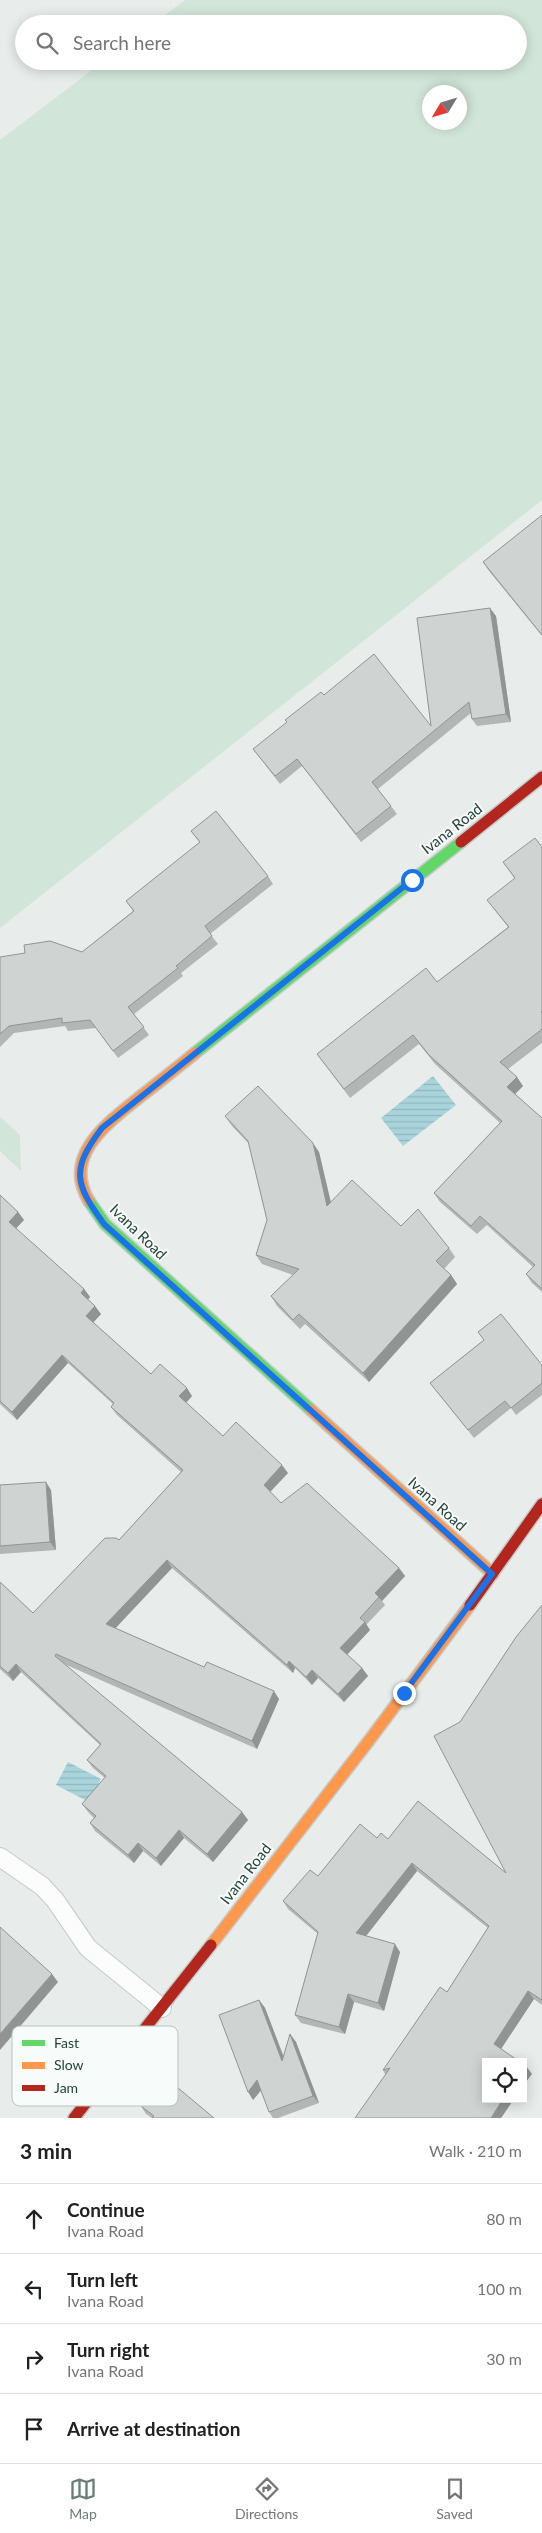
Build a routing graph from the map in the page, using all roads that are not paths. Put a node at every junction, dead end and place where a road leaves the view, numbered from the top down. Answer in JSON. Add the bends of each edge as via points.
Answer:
{"nodes":[{"id":1,"x":542,"y":777,"type":"edge"},
{"id":2,"x":542,"y":1504,"type":"edge"},
{"id":3,"x":492,"y":1574,"type":"junction"},
{"id":4,"x":0,"y":1858,"type":"edge"},
{"id":5,"x":162,"y":2008,"type":"junction"},
{"id":6,"x":148,"y":2026,"type":"edge"},
{"id":7,"x":84,"y":2106,"type":"edge"},
{"id":8,"x":74,"y":2118,"type":"edge"}],
"edges":[{"from":1,"to":3,"type":"street","name":"Ivana Road","via":[[110,1121],[85,1151],[79,1174],[87,1200],[104,1224]]},
{"from":2,"to":3,"type":"street","name":"Ivana Road"},
{"from":3,"to":5,"type":"street","name":"Ivana Road"},
{"from":4,"to":5,"type":"lane","via":[[42,1886],[88,1948]]},
{"from":5,"to":6,"type":"street","name":"Ivana Road"},
{"from":7,"to":8,"type":"street","name":"Ivana Road"}]}
